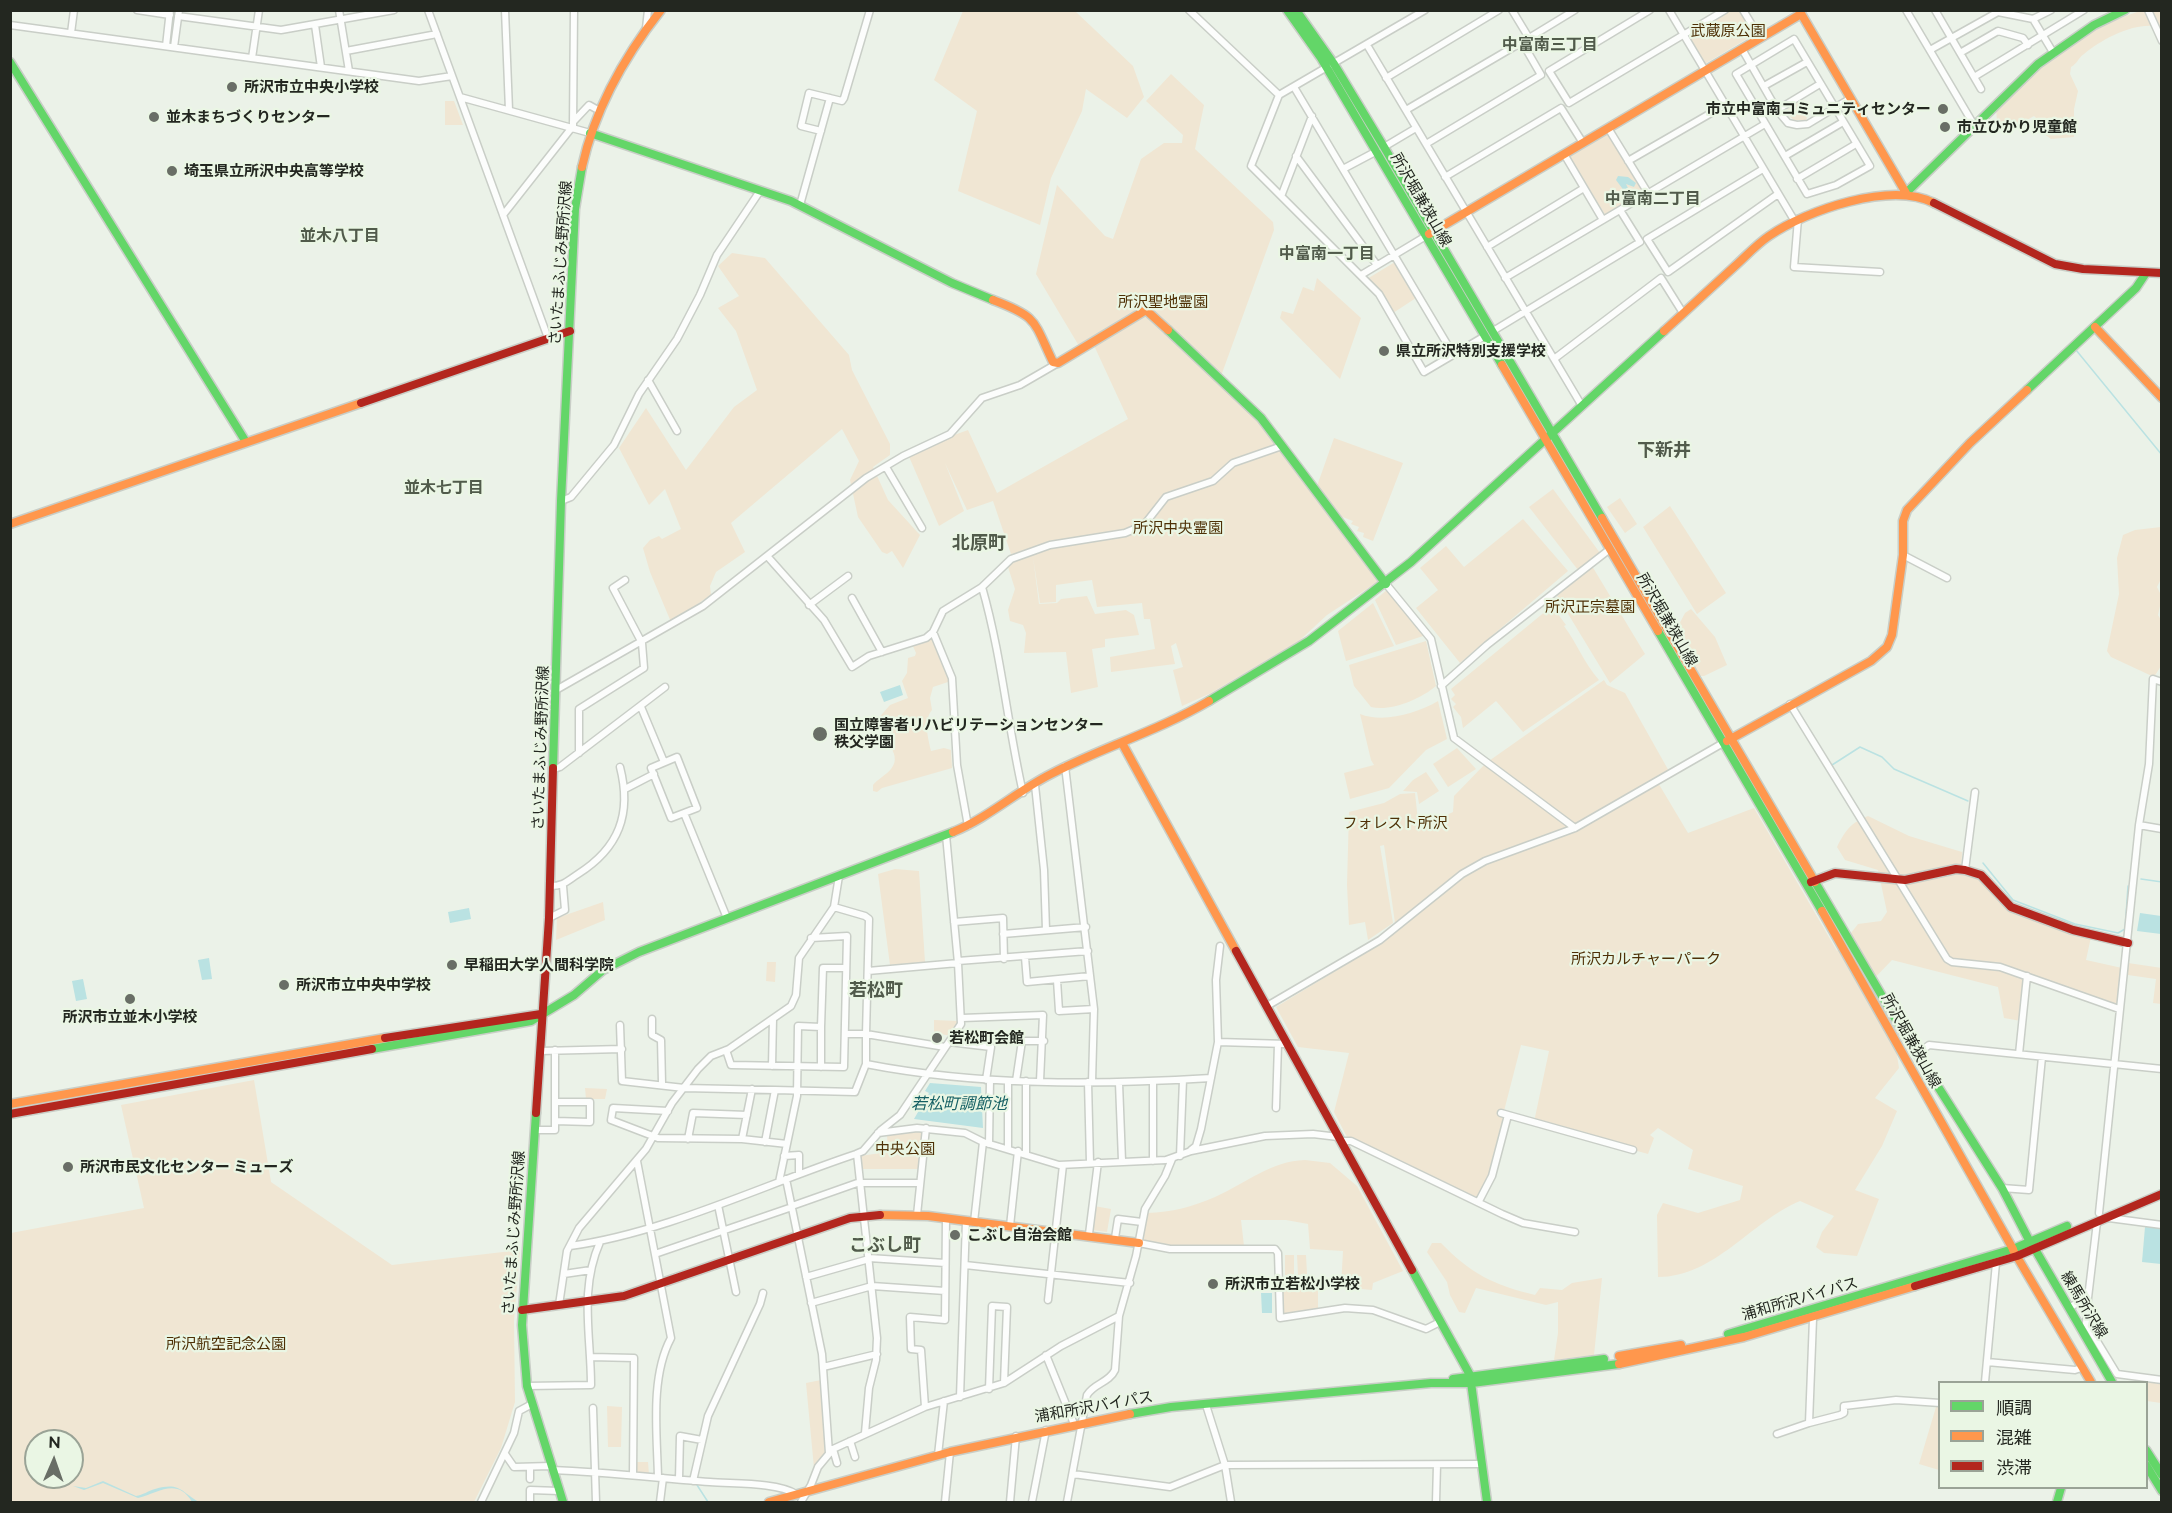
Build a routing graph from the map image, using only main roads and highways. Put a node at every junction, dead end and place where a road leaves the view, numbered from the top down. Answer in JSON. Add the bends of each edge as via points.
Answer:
{"nodes":[{"id":1,"x":661,"y":10,"type":"edge"},
{"id":2,"x":1287,"y":10,"type":"edge"},
{"id":3,"x":1296,"y":10,"type":"edge"},
{"id":4,"x":1800,"y":12,"type":"edge"},
{"id":5,"x":2119,"y":12,"type":"edge"},
{"id":6,"x":10,"y":62,"type":"edge"},
{"id":7,"x":1330,"y":66,"type":"junction"},
{"id":8,"x":590,"y":133,"type":"junction"},
{"id":9,"x":1906,"y":194,"type":"junction"},
{"id":10,"x":1429,"y":234,"type":"junction"},
{"id":11,"x":2146,"y":273,"type":"junction"},
{"id":12,"x":2162,"y":273,"type":"edge"},
{"id":13,"x":2095,"y":327,"type":"junction"},
{"id":14,"x":570,"y":331,"type":"junction"},
{"id":15,"x":2162,"y":398,"type":"edge"},
{"id":16,"x":1549,"y":436,"type":"junction"},
{"id":17,"x":246,"y":442,"type":"junction"},
{"id":18,"x":10,"y":524,"type":"edge"},
{"id":19,"x":1386,"y":584,"type":"junction"},
{"id":20,"x":1727,"y":741,"type":"junction"},
{"id":21,"x":1122,"y":743,"type":"junction"},
{"id":22,"x":1814,"y":880,"type":"junction"},
{"id":23,"x":1806,"y":885,"type":"junction"},
{"id":24,"x":2128,"y":942,"type":"road end"},
{"id":25,"x":542,"y":1014,"type":"junction"},
{"id":26,"x":10,"y":1104,"type":"edge"},
{"id":27,"x":10,"y":1114,"type":"edge"},
{"id":28,"x":2162,"y":1186,"type":"edge"},
{"id":29,"x":2162,"y":1194,"type":"edge"},
{"id":30,"x":2101,"y":1217,"type":"junction"},
{"id":31,"x":1139,"y":1243,"type":"road end"},
{"id":32,"x":2032,"y":1245,"type":"junction"},
{"id":33,"x":2015,"y":1252,"type":"junction"},
{"id":34,"x":522,"y":1310,"type":"junction"},
{"id":35,"x":1471,"y":1379,"type":"junction"},
{"id":36,"x":2086,"y":1381,"type":"edge"},
{"id":37,"x":2111,"y":1381,"type":"edge"},
{"id":38,"x":2148,"y":1453,"type":"edge"},
{"id":39,"x":2148,"y":1468,"type":"edge"},
{"id":40,"x":2162,"y":1475,"type":"edge"},
{"id":41,"x":2162,"y":1491,"type":"edge"},
{"id":42,"x":799,"y":1498,"type":"edge"},
{"id":43,"x":563,"y":1503,"type":"edge"},
{"id":44,"x":769,"y":1503,"type":"edge"},
{"id":45,"x":1487,"y":1503,"type":"edge"}],
"edges":[{"from":1,"to":8,"type":"main road","name":"さいたまふじみ野所沢線","via":[[618,69]]},
{"from":2,"to":7,"type":"main road","name":"所沢堀兼狭山線"},
{"from":3,"to":7,"type":"main road","name":"所沢堀兼狭山線"},
{"from":4,"to":9,"type":"main road"},
{"from":4,"to":10,"type":"main road"},
{"from":5,"to":9,"type":"main road","via":[[2095,24],[2012,87]]},
{"from":6,"to":17,"type":"main road"},
{"from":7,"to":10,"type":"main road","name":"所沢堀兼狭山線"},
{"from":8,"to":14,"type":"main road","name":"さいたまふじみ野所沢線","via":[[574,209]]},
{"from":8,"to":19,"type":"main road","via":[[800,205],[952,283],[1024,312],[1033,321],[1051,359],[1058,363],[1146,310],[1261,418]]},
{"from":9,"to":11,"type":"main road","via":[[1928,200],[2046,261],[2067,267]]},
{"from":9,"to":16,"type":"main road","via":[[1892,194],[1796,219],[1767,237]]},
{"from":10,"to":16,"type":"main road","name":"所沢堀兼狭山線"},
{"from":11,"to":12,"type":"main road"},
{"from":11,"to":13,"type":"main road","via":[[2142,283]]},
{"from":13,"to":15,"type":"main road"},
{"from":13,"to":20,"type":"main road","via":[[1970,443],[1907,510],[1894,623],[1887,646],[1871,661]]},
{"from":14,"to":17,"type":"main road"},
{"from":14,"to":25,"type":"main road","name":"さいたまふじみ野所沢線","via":[[549,918]]},
{"from":16,"to":19,"type":"main road"},
{"from":16,"to":20,"type":"main road","name":"所沢堀兼狭山線"},
{"from":16,"to":20,"type":"main road","name":"所沢堀兼狭山線","via":[[1610,549]]},
{"from":17,"to":18,"type":"main road"},
{"from":19,"to":21,"type":"main road","via":[[1310,641],[1209,702]]},
{"from":20,"to":22,"type":"main road","name":"所沢堀兼狭山線"},
{"from":20,"to":23,"type":"main road","name":"所沢堀兼狭山線"},
{"from":21,"to":25,"type":"main road","via":[[1065,766],[968,826],[614,963]]},
{"from":21,"to":35,"type":"main road","via":[[1267,1006],[1282,1044],[1340,1139]]},
{"from":22,"to":23,"type":"main road"},
{"from":22,"to":24,"type":"main road","via":[[1846,873],[1897,880],[1965,870],[1981,875],[2011,907],[2073,930]]},
{"from":22,"to":32,"type":"main road","name":"所沢堀兼狭山線","via":[[2002,1188]]},
{"from":23,"to":33,"type":"main road","name":"所沢堀兼狭山線"},
{"from":25,"to":26,"type":"main road","via":[[435,1029]]},
{"from":25,"to":27,"type":"main road","via":[[531,1021]]},
{"from":25,"to":34,"type":"main road","name":"さいたまふじみ野所沢線"},
{"from":28,"to":30,"type":"main road","name":"浦和所沢バイパス"},
{"from":29,"to":30,"type":"main road","name":"浦和所沢バイパス"},
{"from":30,"to":32,"type":"main road","name":"浦和所沢バイパス"},
{"from":31,"to":34,"type":"main road","via":[[917,1215],[864,1215],[624,1296]]},
{"from":32,"to":33,"type":"main road","name":"浦和所沢バイパス"},
{"from":32,"to":37,"type":"main road","name":"練馬所沢線"},
{"from":33,"to":35,"type":"main road","name":"浦和所沢バイパス","via":[[1735,1332],[1595,1361]]},
{"from":33,"to":35,"type":"main road","name":"浦和所沢バイパス","via":[[1996,1263],[1813,1319],[1654,1358]]},
{"from":33,"to":36,"type":"main road"},
{"from":34,"to":43,"type":"main road","name":"さいたまふじみ野所沢線","via":[[527,1386]]},
{"from":35,"to":42,"type":"main road","name":"浦和所沢バイパス","via":[[1171,1407],[1078,1423],[938,1455],[808,1491]]},
{"from":35,"to":45,"type":"main road"},
{"from":38,"to":40,"type":"main road"},
{"from":39,"to":41,"type":"main road"},
{"from":42,"to":44,"type":"main road","name":"浦和所沢バイパス"}]}
